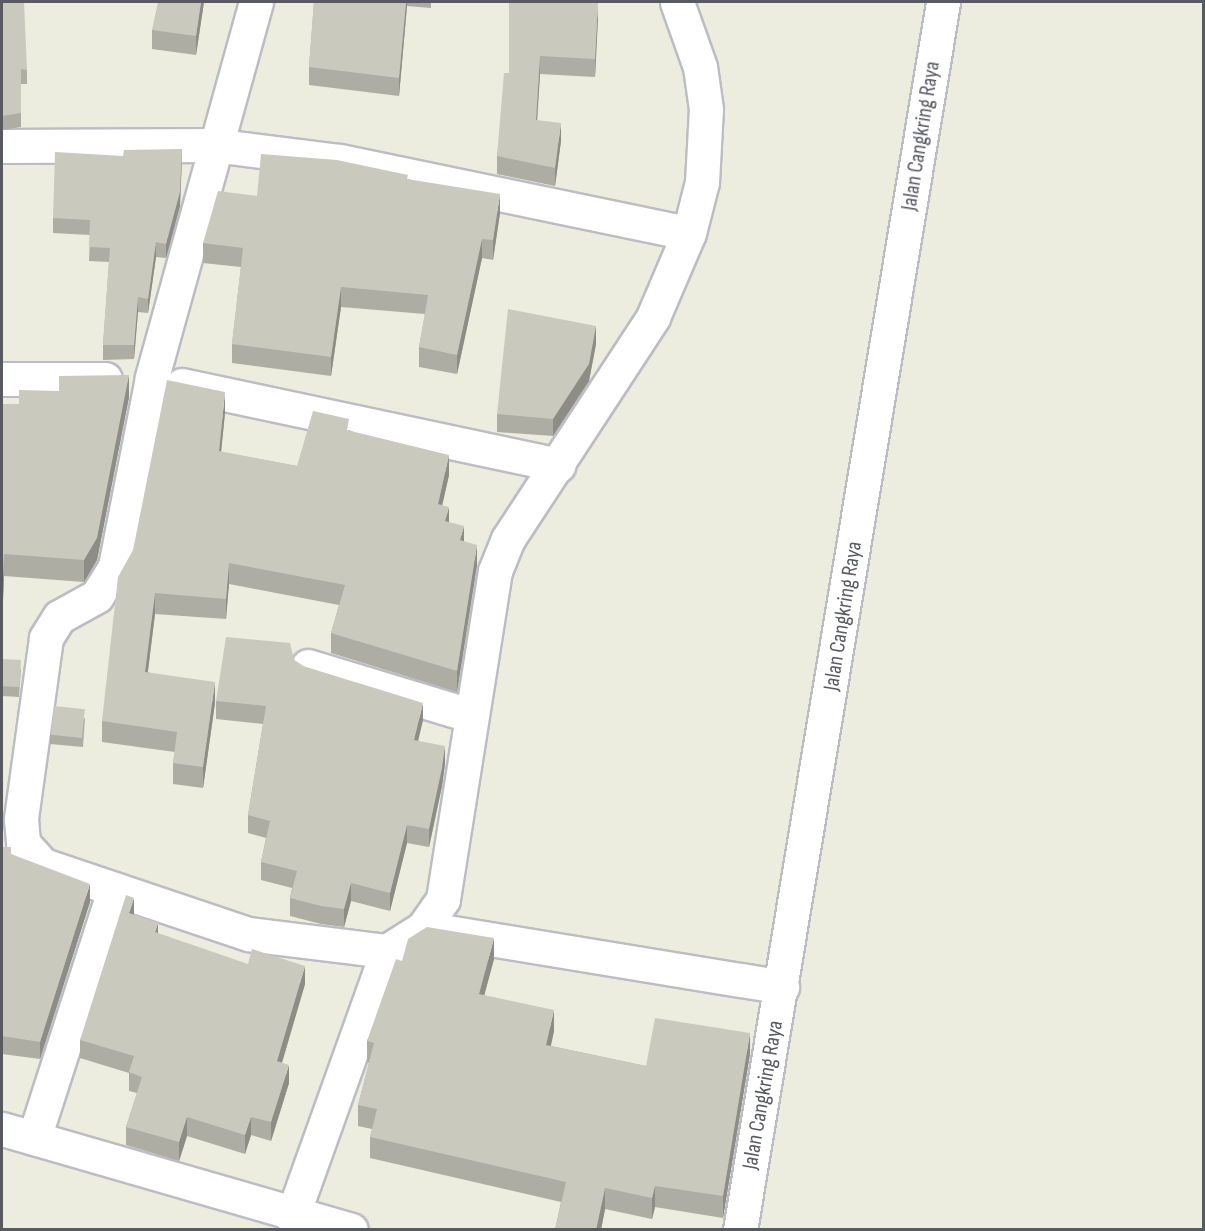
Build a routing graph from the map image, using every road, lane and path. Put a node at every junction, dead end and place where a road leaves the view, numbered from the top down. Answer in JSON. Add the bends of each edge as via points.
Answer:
{"nodes":[{"id":1,"x":256,"y":2,"type":"edge"},
{"id":2,"x":677,"y":2,"type":"edge"},
{"id":3,"x":943,"y":2,"type":"edge"},
{"id":4,"x":213,"y":145,"type":"junction"},
{"id":5,"x":2,"y":146,"type":"edge"},
{"id":6,"x":689,"y":233,"type":"junction"},
{"id":7,"x":152,"y":378,"type":"junction"},
{"id":8,"x":2,"y":379,"type":"edge"},
{"id":9,"x":559,"y":465,"type":"junction"},
{"id":10,"x":308,"y":666,"type":"edge"},
{"id":11,"x":469,"y":715,"type":"junction"},
{"id":12,"x":113,"y":892,"type":"junction"},
{"id":13,"x":423,"y":928,"type":"junction"},
{"id":14,"x":387,"y":951,"type":"junction"},
{"id":15,"x":782,"y":987,"type":"junction"},
{"id":16,"x":2,"y":1129,"type":"edge"},
{"id":17,"x":34,"y":1138,"type":"junction"},
{"id":18,"x":292,"y":1217,"type":"junction"},
{"id":19,"x":351,"y":1230,"type":"edge"},
{"id":20,"x":740,"y":1230,"type":"edge"}],
"edges":[{"from":1,"to":4,"type":"street"},
{"from":2,"to":6,"type":"street","via":[[700,67],[706,109],[702,182]]},
{"from":3,"to":15,"type":"street","name":"Jalan Cangkring Raya"},
{"from":4,"to":5,"type":"street"},
{"from":4,"to":6,"type":"street","via":[[351,163]]},
{"from":4,"to":7,"type":"street"},
{"from":6,"to":9,"type":"street","via":[[653,317]]},
{"from":7,"to":8,"type":"street"},
{"from":7,"to":9,"type":"street"},
{"from":7,"to":12,"type":"street","via":[[115,567],[97,596],[59,617],[45,638],[21,819],[23,843],[31,856]]},
{"from":9,"to":11,"type":"street","via":[[508,539],[495,571]]},
{"from":10,"to":11,"type":"street"},
{"from":11,"to":13,"type":"street","via":[[443,899]]},
{"from":12,"to":14,"type":"street","via":[[248,934]]},
{"from":12,"to":17,"type":"street"},
{"from":13,"to":14,"type":"street"},
{"from":13,"to":15,"type":"street"},
{"from":14,"to":18,"type":"street"},
{"from":15,"to":20,"type":"street","name":"Jalan Cangkring Raya"},
{"from":16,"to":17,"type":"street"},
{"from":17,"to":18,"type":"street"},
{"from":18,"to":19,"type":"street"}]}
